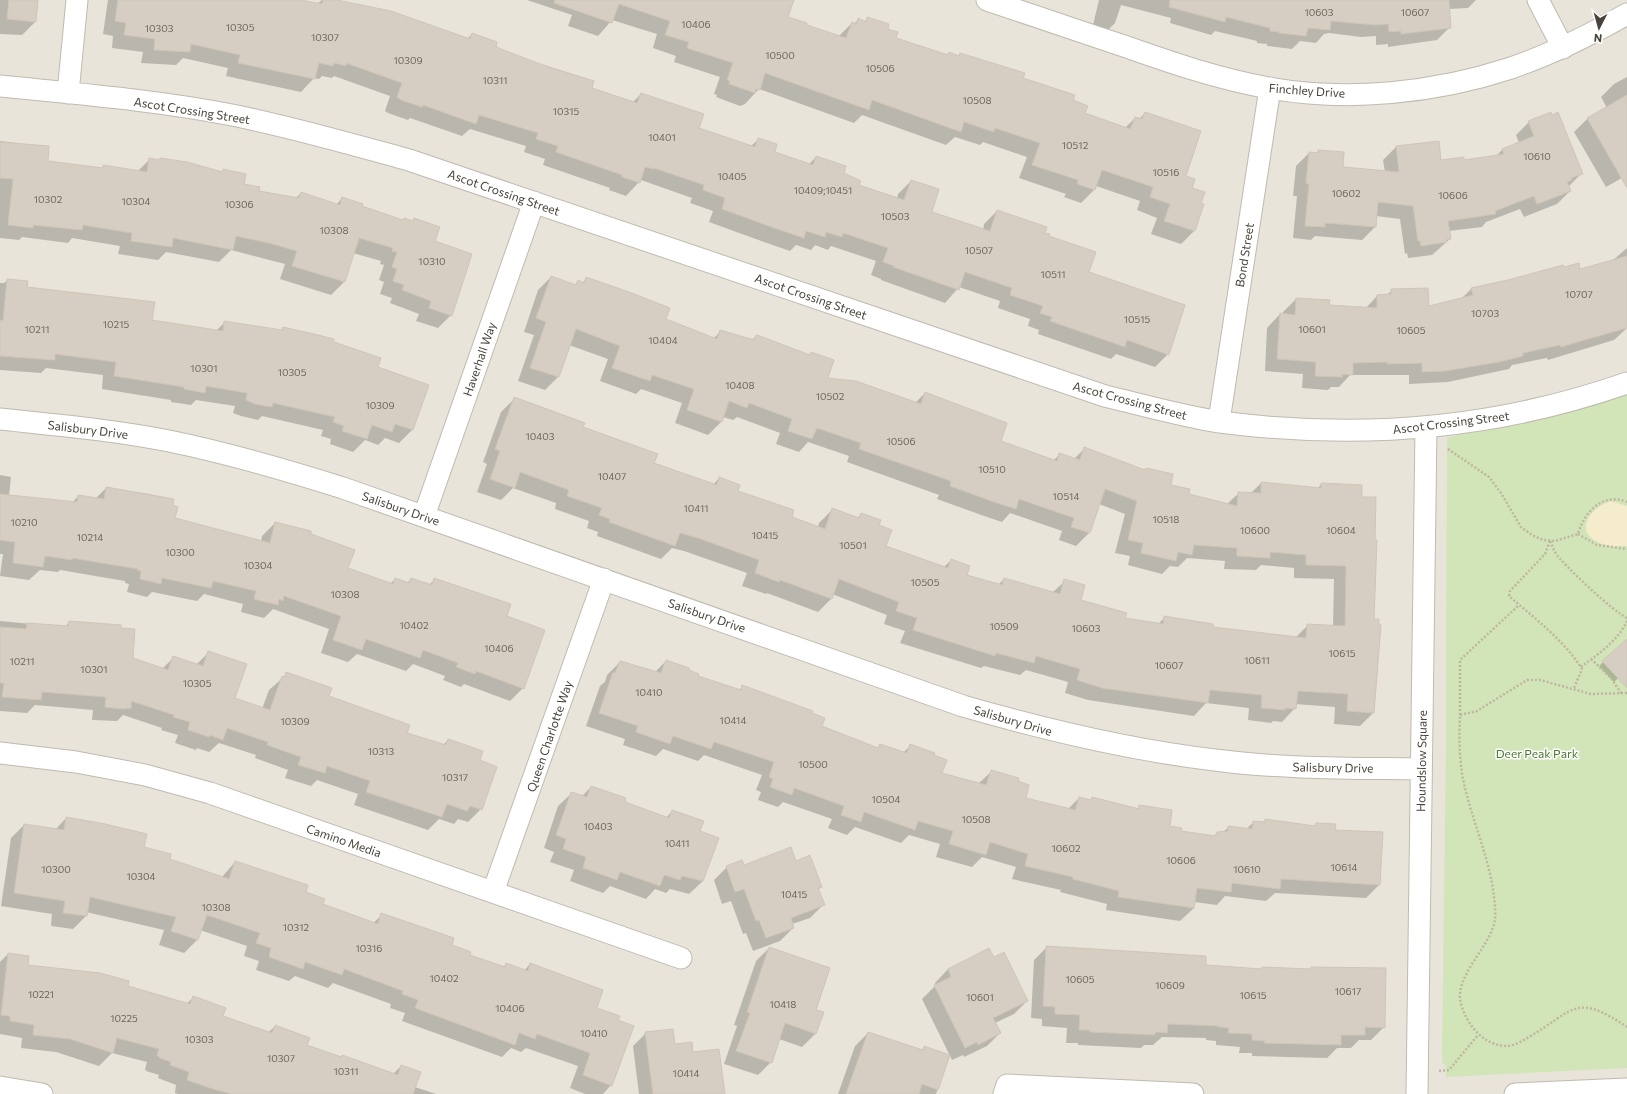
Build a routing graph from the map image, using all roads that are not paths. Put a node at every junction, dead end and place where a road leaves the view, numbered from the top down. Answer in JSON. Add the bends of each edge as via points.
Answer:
{"nodes":[{"id":1,"x":77,"y":0,"type":"edge"},
{"id":2,"x":987,"y":0,"type":"edge"},
{"id":3,"x":1538,"y":0,"type":"edge"},
{"id":4,"x":1627,"y":14,"type":"edge"},
{"id":5,"x":1562,"y":48,"type":"junction"},
{"id":6,"x":0,"y":86,"type":"edge"},
{"id":7,"x":1270,"y":88,"type":"junction"},
{"id":8,"x":68,"y":93,"type":"junction"},
{"id":9,"x":534,"y":202,"type":"junction"},
{"id":10,"x":1627,"y":384,"type":"edge"},
{"id":11,"x":0,"y":419,"type":"edge"},
{"id":12,"x":1219,"y":421,"type":"junction"},
{"id":13,"x":1425,"y":431,"type":"junction"},
{"id":14,"x":424,"y":516,"type":"junction"},
{"id":15,"x":604,"y":579,"type":"junction"},
{"id":16,"x":0,"y":753,"type":"edge"},
{"id":17,"x":1421,"y":769,"type":"junction"},
{"id":18,"x":494,"y":892,"type":"junction"},
{"id":19,"x":681,"y":958,"type":"dead end"},
{"id":20,"x":0,"y":1087,"type":"edge"},
{"id":21,"x":1627,"y":1089,"type":"edge"},
{"id":22,"x":1006,"y":1090,"type":"edge"},
{"id":23,"x":42,"y":1094,"type":"edge"},
{"id":24,"x":1193,"y":1094,"type":"edge"},
{"id":25,"x":1417,"y":1094,"type":"edge"},
{"id":26,"x":1515,"y":1094,"type":"edge"}],
"edges":[{"from":1,"to":8,"type":"street"},
{"from":2,"to":7,"type":"street","name":"Finchley Drive","via":[[1204,74]]},
{"from":3,"to":5,"type":"street"},
{"from":4,"to":5,"type":"street","name":"Finchley Drive"},
{"from":5,"to":7,"type":"street","name":"Finchley Drive","via":[[1511,68],[1459,82],[1405,91],[1345,94]]},
{"from":6,"to":8,"type":"street","name":"Ascot Crossing Street"},
{"from":7,"to":12,"type":"street","name":"Bond Street"},
{"from":8,"to":9,"type":"street","name":"Ascot Crossing Street","via":[[152,102],[310,132],[409,160]]},
{"from":9,"to":12,"type":"street","name":"Ascot Crossing Street","via":[[1105,396],[1168,412]]},
{"from":9,"to":14,"type":"street","name":"Haverhall Way"},
{"from":10,"to":13,"type":"street","name":"Ascot Crossing Street","via":[[1544,408]]},
{"from":11,"to":14,"type":"street","name":"Salisbury Drive","via":[[86,428],[169,441],[250,459]]},
{"from":12,"to":13,"type":"street","name":"Ascot Crossing Street","via":[[1286,429]]},
{"from":13,"to":17,"type":"street","name":"Houndslow Square"},
{"from":14,"to":15,"type":"street","name":"Salisbury Drive"},
{"from":15,"to":17,"type":"street","name":"Salisbury Drive","via":[[963,706],[1046,729],[1130,748],[1216,761],[1299,767]]},
{"from":15,"to":18,"type":"street","name":"Queen Charlotte Way"},
{"from":16,"to":18,"type":"street","name":"Camino Media","via":[[76,762],[144,775],[195,789]]},
{"from":17,"to":25,"type":"street","name":"Houndslow Square"},
{"from":18,"to":19,"type":"street","name":"Camino Media"},
{"from":20,"to":23,"type":"street"},
{"from":21,"to":26,"type":"street"},
{"from":22,"to":24,"type":"street"}]}
